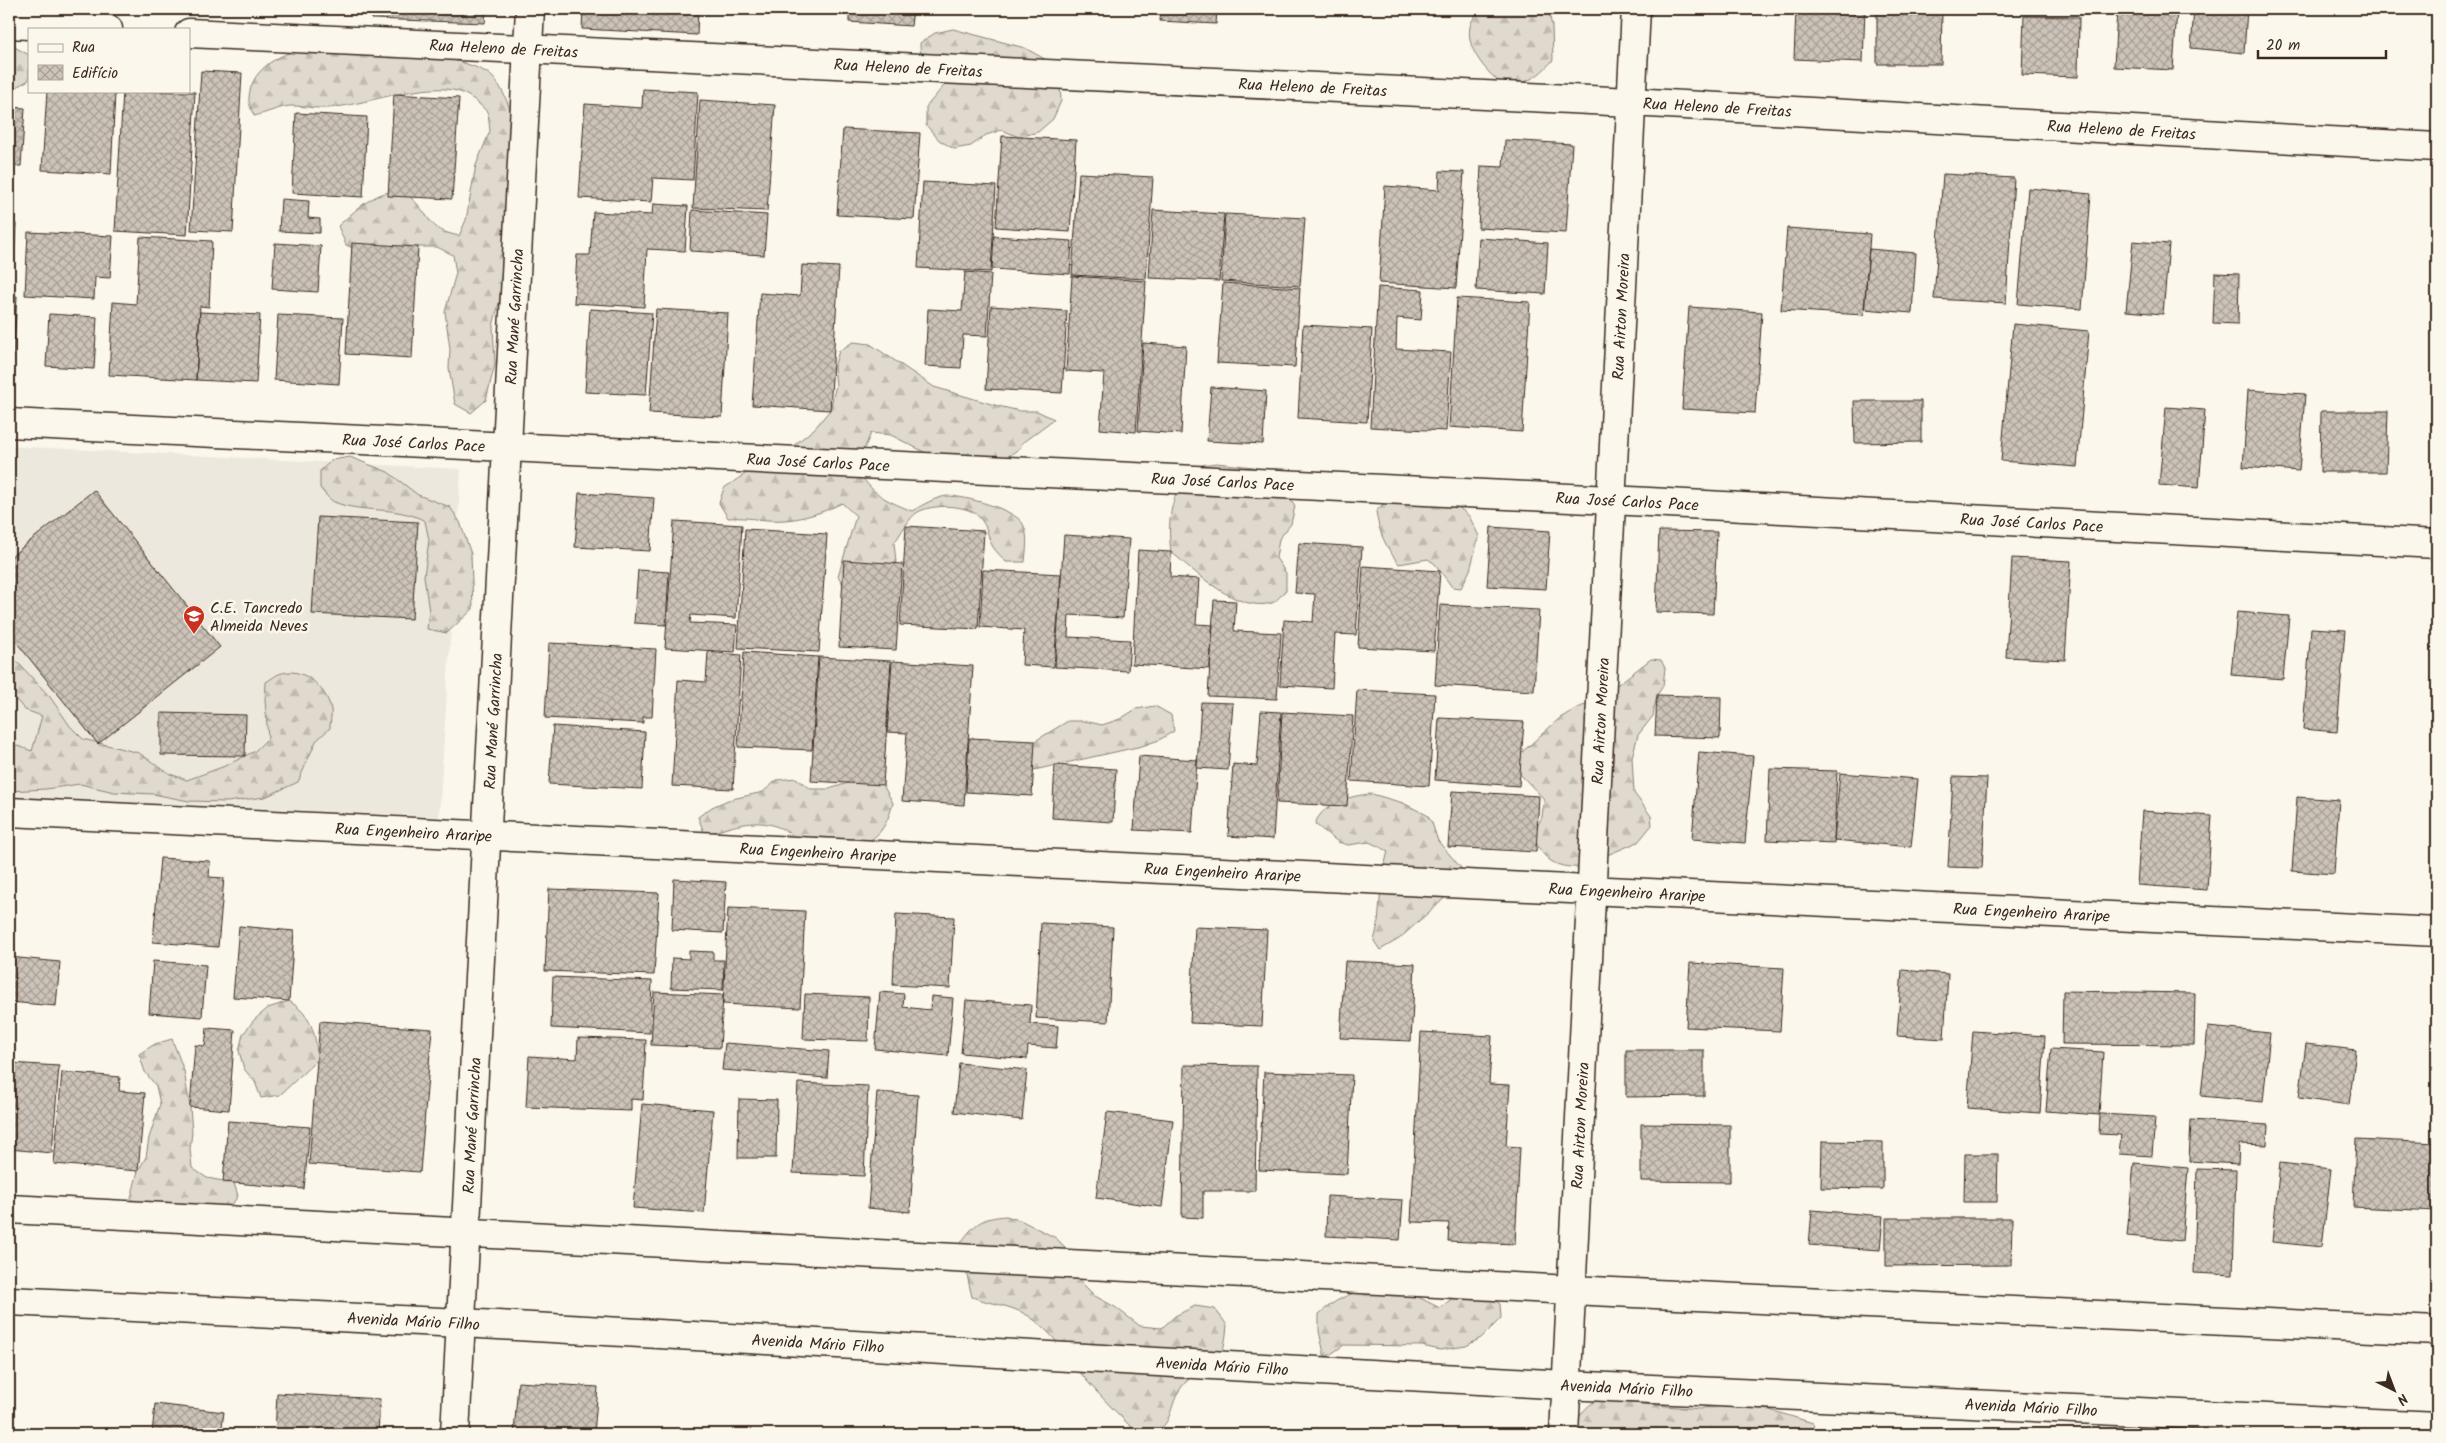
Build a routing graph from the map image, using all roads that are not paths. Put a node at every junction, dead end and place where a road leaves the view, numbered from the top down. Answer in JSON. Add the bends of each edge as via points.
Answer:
{"nodes":[{"id":1,"x":530,"y":9,"type":"edge"},
{"id":2,"x":1636,"y":9,"type":"edge"},
{"id":3,"x":9,"y":24,"type":"edge"},
{"id":4,"x":88,"y":28,"type":"edge"},
{"id":5,"x":190,"y":33,"type":"edge"},
{"id":6,"x":528,"y":49,"type":"junction"},
{"id":7,"x":1631,"y":102,"type":"junction"},
{"id":8,"x":2437,"y":148,"type":"edge"},
{"id":9,"x":9,"y":423,"type":"edge"},
{"id":10,"x":507,"y":447,"type":"junction"},
{"id":11,"x":1611,"y":500,"type":"junction"},
{"id":12,"x":2437,"y":544,"type":"edge"},
{"id":13,"x":9,"y":812,"type":"edge"},
{"id":14,"x":486,"y":836,"type":"junction"},
{"id":15,"x":1591,"y":890,"type":"junction"},
{"id":16,"x":2437,"y":932,"type":"edge"},
{"id":17,"x":9,"y":1209,"type":"edge"},
{"id":18,"x":465,"y":1233,"type":"junction"},
{"id":19,"x":1571,"y":1290,"type":"junction"},
{"id":20,"x":9,"y":1301,"type":"edge"},
{"id":21,"x":460,"y":1323,"type":"junction"},
{"id":22,"x":2437,"y":1331,"type":"edge"},
{"id":23,"x":1566,"y":1385,"type":"junction"},
{"id":24,"x":2437,"y":1426,"type":"edge"},
{"id":25,"x":455,"y":1434,"type":"edge"},
{"id":26,"x":1564,"y":1434,"type":"edge"}],
"edges":[{"from":1,"to":6,"type":"street","name":"Rua Mané Garrincha"},
{"from":2,"to":7,"type":"street","name":"Rua Airton Moreira"},
{"from":3,"to":4,"type":"street"},
{"from":5,"to":6,"type":"street","name":"Rua Heleno de Freitas"},
{"from":6,"to":7,"type":"street","name":"Rua Heleno de Freitas"},
{"from":6,"to":10,"type":"street","name":"Rua Mané Garrincha"},
{"from":7,"to":8,"type":"street","name":"Rua Heleno de Freitas"},
{"from":7,"to":11,"type":"street","name":"Rua Airton Moreira"},
{"from":9,"to":10,"type":"street","name":"Rua José Carlos Pace"},
{"from":10,"to":11,"type":"street","name":"Rua José Carlos Pace"},
{"from":10,"to":14,"type":"street","name":"Rua Mané Garrincha"},
{"from":11,"to":12,"type":"street","name":"Rua José Carlos Pace"},
{"from":11,"to":15,"type":"street","name":"Rua Airton Moreira"},
{"from":13,"to":14,"type":"street","name":"Rua Engenheiro Araripe"},
{"from":14,"to":15,"type":"street","name":"Rua Engenheiro Araripe"},
{"from":14,"to":18,"type":"street","name":"Rua Mané Garrincha"},
{"from":15,"to":16,"type":"street","name":"Rua Engenheiro Araripe"},
{"from":15,"to":19,"type":"street","name":"Rua Airton Moreira"},
{"from":17,"to":18,"type":"street"},
{"from":18,"to":19,"type":"street"},
{"from":18,"to":21,"type":"street","name":"Rua Mané Garrincha"},
{"from":19,"to":22,"type":"street"},
{"from":19,"to":23,"type":"street","name":"Rua Airton Moreira"},
{"from":20,"to":21,"type":"street","name":"Avenida Mário Filho"},
{"from":21,"to":23,"type":"street","name":"Avenida Mário Filho"},
{"from":21,"to":25,"type":"street","name":"Rua Mané Garrincha"},
{"from":23,"to":24,"type":"street","name":"Avenida Mário Filho"},
{"from":23,"to":26,"type":"street","name":"Rua Airton Moreira"}]}
